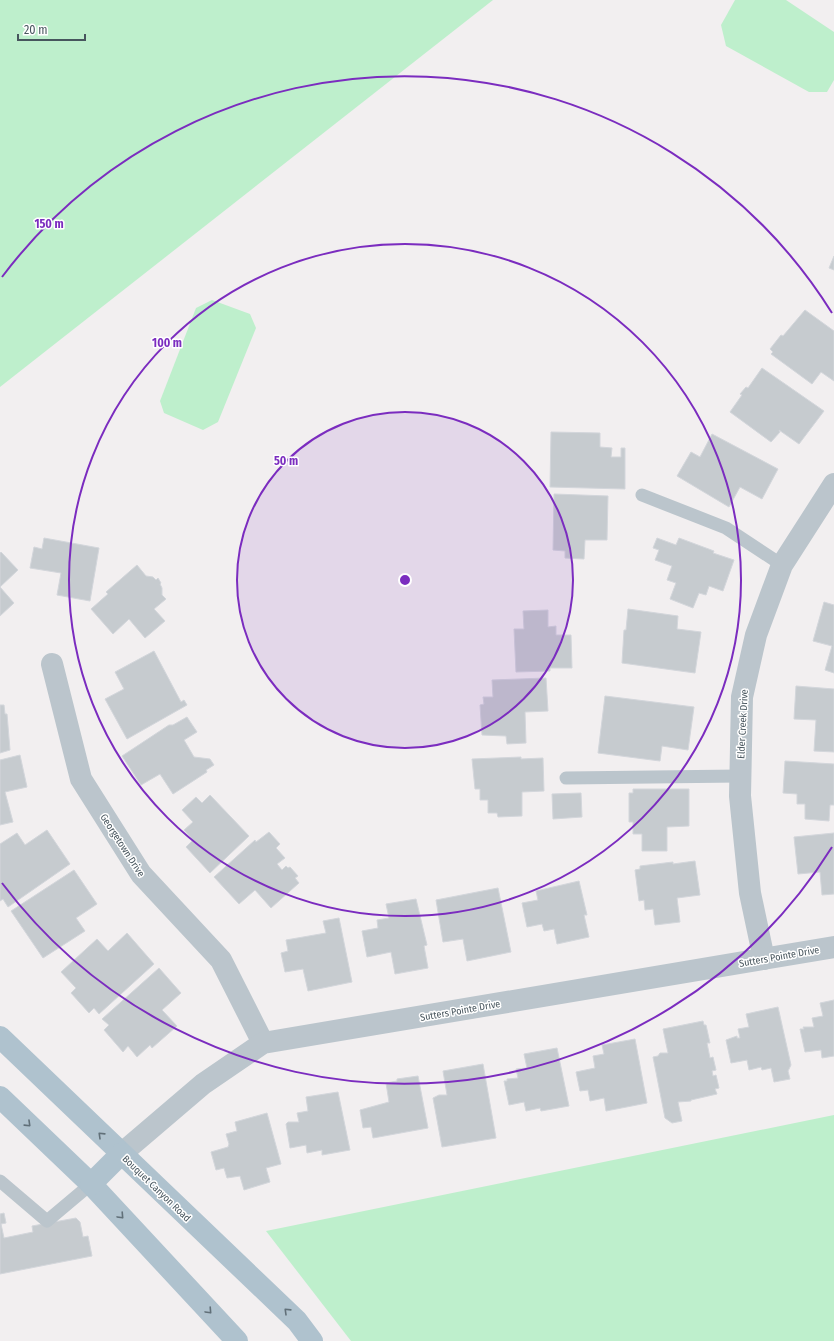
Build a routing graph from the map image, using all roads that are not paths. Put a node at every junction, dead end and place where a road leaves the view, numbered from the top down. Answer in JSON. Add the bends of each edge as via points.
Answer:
{"nodes":[{"id":1,"x":834,"y":484,"type":"edge"},
{"id":2,"x":642,"y":495,"type":"dead end"},
{"id":3,"x":782,"y":565,"type":"junction"},
{"id":4,"x":52,"y":664,"type":"dead end"},
{"id":5,"x":740,"y":776,"type":"junction"},
{"id":6,"x":566,"y":778,"type":"dead end"},
{"id":7,"x":834,"y":946,"type":"edge"},
{"id":8,"x":764,"y":959,"type":"junction"},
{"id":9,"x":0,"y":1037,"type":"edge"},
{"id":10,"x":263,"y":1043,"type":"junction"},
{"id":11,"x":0,"y":1050,"type":"edge"},
{"id":12,"x":25,"y":1061,"type":"junction"},
{"id":13,"x":0,"y":1097,"type":"edge"},
{"id":14,"x":120,"y":1154,"type":"junction"},
{"id":15,"x":0,"y":1172,"type":"edge"},
{"id":16,"x":2,"y":1184,"type":"edge"},
{"id":17,"x":91,"y":1184,"type":"junction"},
{"id":18,"x":237,"y":1341,"type":"edge"},
{"id":19,"x":312,"y":1341,"type":"edge"}],
"edges":[{"from":1,"to":3,"type":"street","name":"Elder Creek Drive"},
{"from":2,"to":3,"type":"lane","via":[[726,528]]},
{"from":3,"to":5,"type":"street","name":"Elder Creek Drive","via":[[756,635],[742,697]]},
{"from":4,"to":10,"type":"street","name":"Georgetown Drive","via":[[81,779],[141,874],[221,960]]},
{"from":5,"to":6,"type":"lane"},
{"from":5,"to":8,"type":"street","name":"Elder Creek Drive","via":[[750,893]]},
{"from":7,"to":8,"type":"street","name":"Sutters Pointe Drive"},
{"from":8,"to":10,"type":"street","name":"Sutters Pointe Drive"},
{"from":9,"to":12,"type":"main road","name":"Bouquet Canyon Road"},
{"from":10,"to":14,"type":"street","name":"Sutters Pointe Drive","via":[[203,1084]]},
{"from":11,"to":12,"type":"main road"},
{"from":14,"to":12,"type":"main road","name":"Bouquet Canyon Road","one_way":true},
{"from":13,"to":17,"type":"main road","one_way":true},
{"from":14,"to":17,"type":"main road"},
{"from":19,"to":14,"type":"main road","name":"Bouquet Canyon Road","one_way":true,"via":[[297,1321]]},
{"from":15,"to":16,"type":"lane"},
{"from":16,"to":17,"type":"lane","via":[[47,1221]]},
{"from":17,"to":18,"type":"main road","one_way":true}]}
